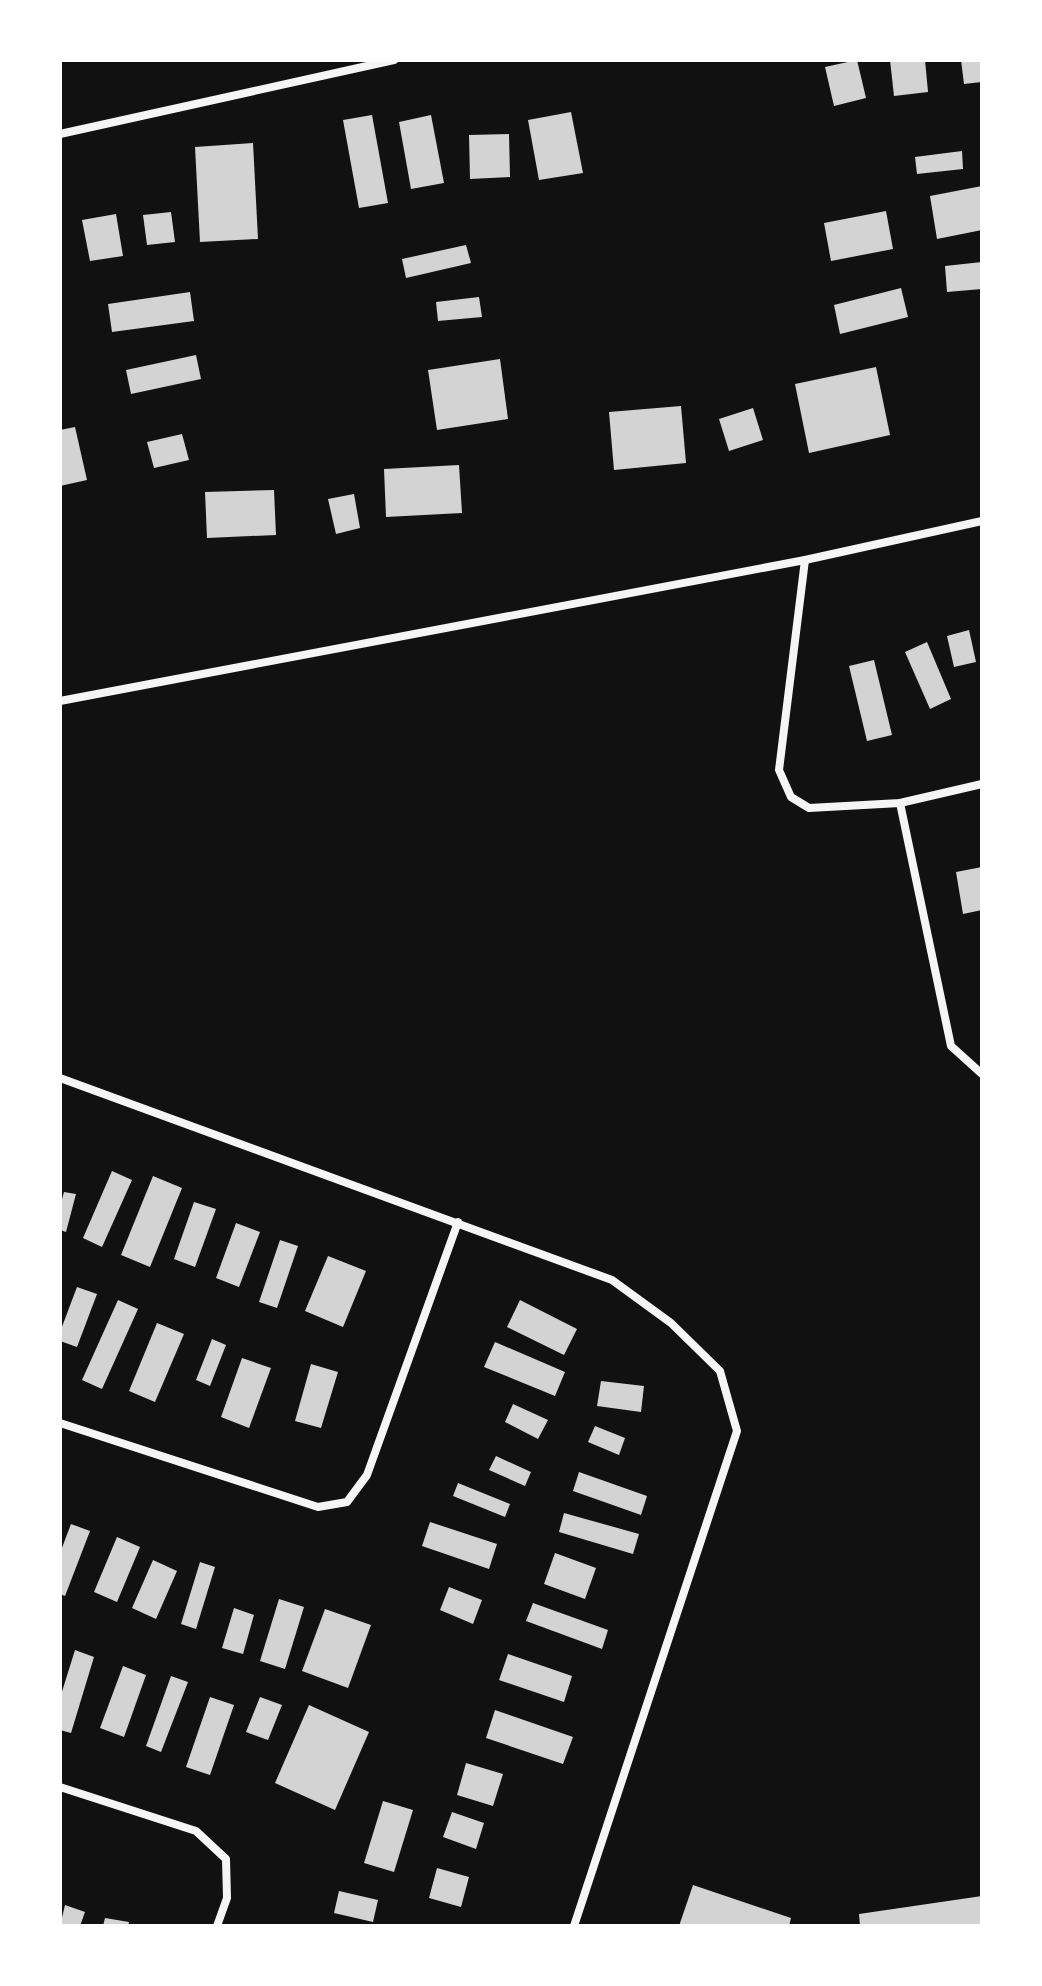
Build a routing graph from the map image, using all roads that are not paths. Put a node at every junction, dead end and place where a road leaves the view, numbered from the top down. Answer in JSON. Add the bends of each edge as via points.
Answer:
{"nodes":[{"id":1,"x":394,"y":60,"type":"edge"},
{"id":2,"x":60,"y":134,"type":"edge"},
{"id":3,"x":982,"y":521,"type":"edge"},
{"id":4,"x":805,"y":560,"type":"junction"},
{"id":5,"x":60,"y":701,"type":"edge"},
{"id":6,"x":982,"y":784,"type":"edge"},
{"id":7,"x":900,"y":803,"type":"junction"},
{"id":8,"x":982,"y":1074,"type":"edge"},
{"id":9,"x":60,"y":1078,"type":"edge"},
{"id":10,"x":458,"y":1222,"type":"junction"},
{"id":11,"x":60,"y":1423,"type":"edge"},
{"id":12,"x":60,"y":1787,"type":"edge"},
{"id":13,"x":217,"y":1926,"type":"edge"},
{"id":14,"x":574,"y":1926,"type":"edge"}],
"edges":[{"from":1,"to":2,"type":"street"},
{"from":3,"to":4,"type":"street"},
{"from":4,"to":5,"type":"street"},
{"from":4,"to":7,"type":"street","via":[[779,770],[791,797],[809,808]]},
{"from":6,"to":7,"type":"street"},
{"from":7,"to":8,"type":"street","via":[[951,1046]]},
{"from":9,"to":10,"type":"street"},
{"from":10,"to":11,"type":"street","via":[[367,1475],[347,1502],[318,1507]]},
{"from":10,"to":14,"type":"street","via":[[612,1280],[671,1323],[720,1371],[737,1431]]},
{"from":12,"to":13,"type":"street","via":[[196,1831],[226,1859],[227,1898]]}]}
